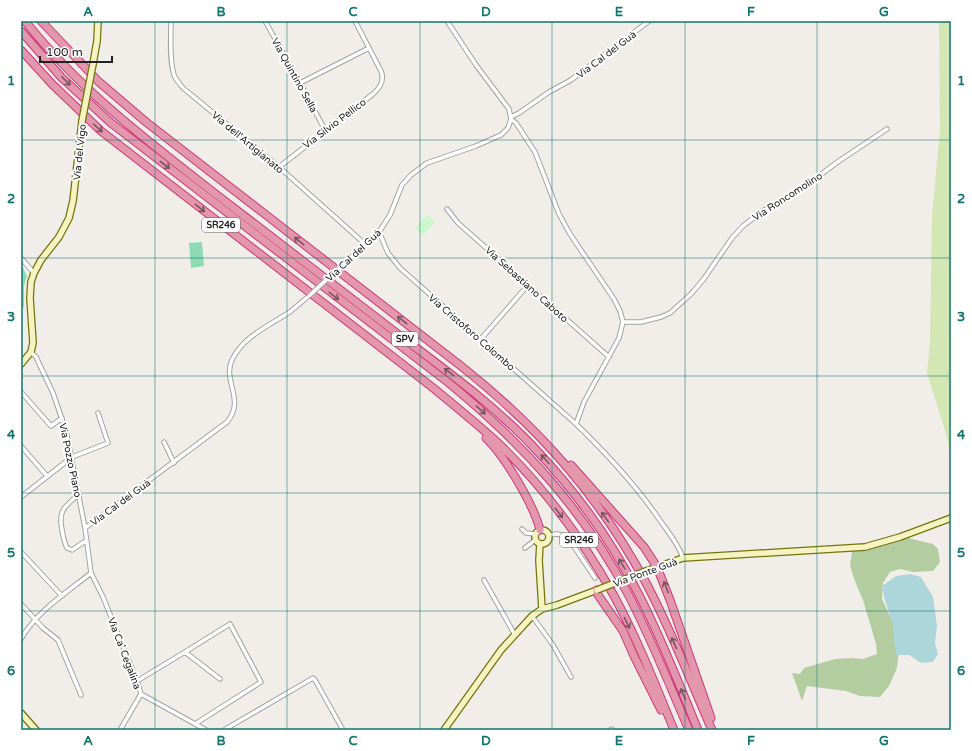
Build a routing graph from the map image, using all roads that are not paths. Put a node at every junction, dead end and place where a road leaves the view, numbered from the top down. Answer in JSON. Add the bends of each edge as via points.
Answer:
{"nodes":[{"id":1,"x":25,"y":21,"type":"edge"},
{"id":2,"x":41,"y":21,"type":"edge"},
{"id":3,"x":98,"y":21,"type":"edge"},
{"id":4,"x":171,"y":21,"type":"edge"},
{"id":5,"x":265,"y":21,"type":"edge"},
{"id":6,"x":355,"y":21,"type":"edge"},
{"id":7,"x":447,"y":21,"type":"edge"},
{"id":8,"x":649,"y":21,"type":"edge"},
{"id":9,"x":21,"y":31,"type":"edge"},
{"id":10,"x":369,"y":48,"type":"junction"},
{"id":11,"x":21,"y":50,"type":"edge"},
{"id":12,"x":300,"y":83,"type":"junction"},
{"id":13,"x":511,"y":118,"type":"junction"},
{"id":14,"x":887,"y":129,"type":"dead end"},
{"id":15,"x":325,"y":130,"type":"junction"},
{"id":16,"x":278,"y":167,"type":"junction"},
{"id":17,"x":447,"y":209,"type":"dead end"},
{"id":18,"x":379,"y":232,"type":"junction"},
{"id":19,"x":365,"y":244,"type":"junction"},
{"id":20,"x":21,"y":258,"type":"edge"},
{"id":21,"x":34,"y":273,"type":"junction"},
{"id":22,"x":528,"y":285,"type":"junction"},
{"id":23,"x":623,"y":322,"type":"junction"},
{"id":24,"x":481,"y":339,"type":"junction"},
{"id":25,"x":31,"y":352,"type":"junction"},
{"id":26,"x":609,"y":357,"type":"junction"},
{"id":27,"x":21,"y":364,"type":"edge"},
{"id":28,"x":432,"y":387,"type":"junction"},
{"id":29,"x":21,"y":392,"type":"edge"},
{"id":30,"x":503,"y":400,"type":"junction"},
{"id":31,"x":98,"y":413,"type":"dead end"},
{"id":32,"x":62,"y":418,"type":"junction"},
{"id":33,"x":576,"y":424,"type":"junction"},
{"id":34,"x":164,"y":442,"type":"dead end"},
{"id":35,"x":21,"y":446,"type":"edge"},
{"id":36,"x":72,"y":457,"type":"junction"},
{"id":37,"x":174,"y":463,"type":"junction"},
{"id":38,"x":47,"y":476,"type":"junction"},
{"id":39,"x":79,"y":494,"type":"junction"},
{"id":40,"x":21,"y":497,"type":"edge"},
{"id":41,"x":951,"y":518,"type":"edge"},
{"id":42,"x":85,"y":528,"type":"junction"},
{"id":43,"x":522,"y":529,"type":"dead end"},
{"id":44,"x":549,"y":535,"type":"junction"},
{"id":45,"x":538,"y":537,"type":"junction"},
{"id":46,"x":87,"y":540,"type":"junction"},
{"id":47,"x":525,"y":548,"type":"dead end"},
{"id":48,"x":21,"y":552,"type":"edge"},
{"id":49,"x":682,"y":558,"type":"junction"},
{"id":50,"x":657,"y":567,"type":"junction"},
{"id":51,"x":91,"y":573,"type":"junction"},
{"id":52,"x":595,"y":578,"type":"dead end"},
{"id":53,"x":484,"y":580,"type":"dead end"},
{"id":54,"x":597,"y":590,"type":"junction"},
{"id":55,"x":62,"y":596,"type":"junction"},
{"id":56,"x":21,"y":604,"type":"edge"},
{"id":57,"x":542,"y":609,"type":"junction"},
{"id":58,"x":532,"y":616,"type":"junction"},
{"id":59,"x":34,"y":620,"type":"junction"},
{"id":60,"x":515,"y":635,"type":"junction"},
{"id":61,"x":21,"y":639,"type":"edge"},
{"id":62,"x":185,"y":652,"type":"junction"},
{"id":63,"x":572,"y":678,"type":"dead end"},
{"id":64,"x":220,"y":679,"type":"dead end"},
{"id":65,"x":137,"y":681,"type":"junction"},
{"id":66,"x":141,"y":694,"type":"junction"},
{"id":67,"x":81,"y":695,"type":"dead end"},
{"id":68,"x":21,"y":713,"type":"edge"},
{"id":69,"x":195,"y":724,"type":"junction"},
{"id":70,"x":36,"y":730,"type":"edge"},
{"id":71,"x":120,"y":730,"type":"edge"},
{"id":72,"x":206,"y":730,"type":"edge"},
{"id":73,"x":224,"y":730,"type":"edge"},
{"id":74,"x":343,"y":730,"type":"edge"},
{"id":75,"x":444,"y":730,"type":"edge"},
{"id":76,"x":670,"y":730,"type":"edge"},
{"id":77,"x":674,"y":730,"type":"edge"},
{"id":78,"x":689,"y":730,"type":"edge"},
{"id":79,"x":698,"y":730,"type":"edge"},
{"id":80,"x":712,"y":730,"type":"edge"},
{"id":81,"x":715,"y":730,"type":"edge"}],
"edges":[{"from":79,"to":1,"type":"highway","number":"SPV","one_way":true,"via":[[654,626],[625,570],[588,512],[541,454],[468,387],[120,119],[68,70]]},
{"from":30,"to":2,"type":"highway","one_way":true,"via":[[146,122],[99,82]]},
{"from":3,"to":21,"type":"street","name":"Via del Vigo","bridge":true,"via":[[69,218]]},
{"from":4,"to":16,"type":"street","name":"Via dell'Artigianato","via":[[170,49],[178,82]]},
{"from":5,"to":12,"type":"street","name":"Via Quintino Sella"},
{"from":6,"to":10,"type":"street"},
{"from":7,"to":13,"type":"street","via":[[476,65],[505,102]]},
{"from":8,"to":13,"type":"street","name":"Via Cal del Guà","via":[[571,80]]},
{"from":9,"to":78,"type":"highway","number":"SPV","one_way":true,"via":[[62,77],[116,127],[449,383],[529,456],[570,505],[611,564],[650,639]]},
{"from":10,"to":12,"type":"street"},
{"from":10,"to":15,"type":"street","name":"Via Silvio Pellico","via":[[383,75],[378,90]]},
{"from":11,"to":28,"type":"highway","number":"SR246","one_way":true,"via":[[74,106],[107,136]]},
{"from":12,"to":15,"type":"street","name":"Via Quintino Sella"},
{"from":13,"to":18,"type":"street","name":"Via Cal del Guà","via":[[508,128],[501,135],[427,164],[411,175],[402,186],[390,215]]},
{"from":13,"to":23,"type":"street","via":[[535,152],[564,224],[614,299]]},
{"from":14,"to":23,"type":"street","name":"Via Roncomolino","via":[[743,226],[703,280],[670,313],[641,322]]},
{"from":15,"to":16,"type":"street","name":"Via Silvio Pellico"},
{"from":16,"to":19,"type":"street","name":"Via dell'Artigianato"},
{"from":17,"to":22,"type":"street","name":"Via Sebastiano Caboto","via":[[458,223]]},
{"from":18,"to":19,"type":"street","name":"Via Cal del Guà"},
{"from":18,"to":24,"type":"street","name":"Via Cristoforo Colombo","via":[[388,253],[400,268]]},
{"from":19,"to":37,"type":"street","name":"Via Cal del Guà","bridge":true,"via":[[291,311],[244,343],[231,360],[229,371],[235,405],[231,418]]},
{"from":20,"to":21,"type":"street"},
{"from":21,"to":25,"type":"street","via":[[30,298],[33,343]]},
{"from":22,"to":24,"type":"street"},
{"from":22,"to":26,"type":"street","name":"Via Sebastiano Caboto"},
{"from":23,"to":26,"type":"street","via":[[619,338]]},
{"from":24,"to":33,"type":"street","name":"Via Cristoforo Colombo"},
{"from":25,"to":27,"type":"street"},
{"from":25,"to":32,"type":"street","name":"Via Pozzo Piano","via":[[36,357],[53,393]]},
{"from":26,"to":33,"type":"street","via":[[584,402]]},
{"from":28,"to":45,"type":"highway","via":[[490,442],[531,506]]},
{"from":28,"to":77,"type":"highway","number":"SR246","one_way":true,"via":[[508,454],[541,490],[578,538],[624,617]]},
{"from":29,"to":32,"type":"street","via":[[50,426]]},
{"from":30,"to":50,"type":"highway","via":[[543,434],[620,518]]},
{"from":80,"to":30,"type":"highway","one_way":true,"via":[[657,605],[622,542],[568,468],[545,441]]},
{"from":31,"to":36,"type":"street","via":[[108,443]]},
{"from":32,"to":36,"type":"street","name":"Via Pozzo Piano"},
{"from":33,"to":49,"type":"street","name":"Via Cristoforo Colombo","via":[[644,497],[679,546]]},
{"from":34,"to":37,"type":"street"},
{"from":35,"to":38,"type":"street"},
{"from":36,"to":38,"type":"street"},
{"from":36,"to":39,"type":"street","name":"Via Pozzo Piano"},
{"from":37,"to":42,"type":"street","name":"Via Cal del Guà"},
{"from":38,"to":40,"type":"street"},
{"from":39,"to":42,"type":"street","name":"Via Pozzo Piano"},
{"from":39,"to":46,"type":"street","via":[[64,508],[61,515],[64,543],[72,550]]},
{"from":41,"to":49,"type":"street","name":"Via Ponte Guà","via":[[865,547]]},
{"from":42,"to":46,"type":"street","name":"Via Cal del Guà"},
{"from":43,"to":45,"type":"street"},
{"from":44,"to":45,"type":"street","via":[[544,530]]},
{"from":44,"to":45,"type":"street","via":[[547,542]]},
{"from":44,"to":52,"type":"street","via":[[567,536]]},
{"from":45,"to":47,"type":"street"},
{"from":45,"to":57,"type":"street"},
{"from":46,"to":51,"type":"street","name":"Via Cal del Guà"},
{"from":48,"to":55,"type":"street"},
{"from":49,"to":50,"type":"street","name":"Via Ponte Guà"},
{"from":50,"to":54,"type":"street","name":"Via Ponte Guà","bridge":true},
{"from":81,"to":50,"type":"highway","one_way":true},
{"from":51,"to":55,"type":"street"},
{"from":51,"to":65,"type":"street","name":"Via Ca' Cegalina"},
{"from":53,"to":60,"type":"street"},
{"from":54,"to":57,"type":"street","name":"Via Ponte Guà"},
{"from":54,"to":76,"type":"highway","via":[[624,631]]},
{"from":55,"to":59,"type":"street"},
{"from":56,"to":59,"type":"street"},
{"from":57,"to":58,"type":"street","name":"Via Ponte Guà"},
{"from":58,"to":60,"type":"street","name":"Via Ponte Guà"},
{"from":58,"to":63,"type":"street"},
{"from":59,"to":61,"type":"street"},
{"from":59,"to":67,"type":"street","via":[[58,640]]},
{"from":60,"to":75,"type":"street","name":"Via Ponte Guà","via":[[501,650]]},
{"from":62,"to":64,"type":"street"},
{"from":62,"to":65,"type":"street"},
{"from":62,"to":69,"type":"street","via":[[230,624],[261,683]]},
{"from":65,"to":66,"type":"street","name":"Via Ca' Cegalina"},
{"from":66,"to":69,"type":"street"},
{"from":66,"to":71,"type":"street","name":"Via Ca' Cegalina"},
{"from":68,"to":70,"type":"street"},
{"from":69,"to":72,"type":"street"},
{"from":73,"to":74,"type":"street","via":[[313,678]]}]}
